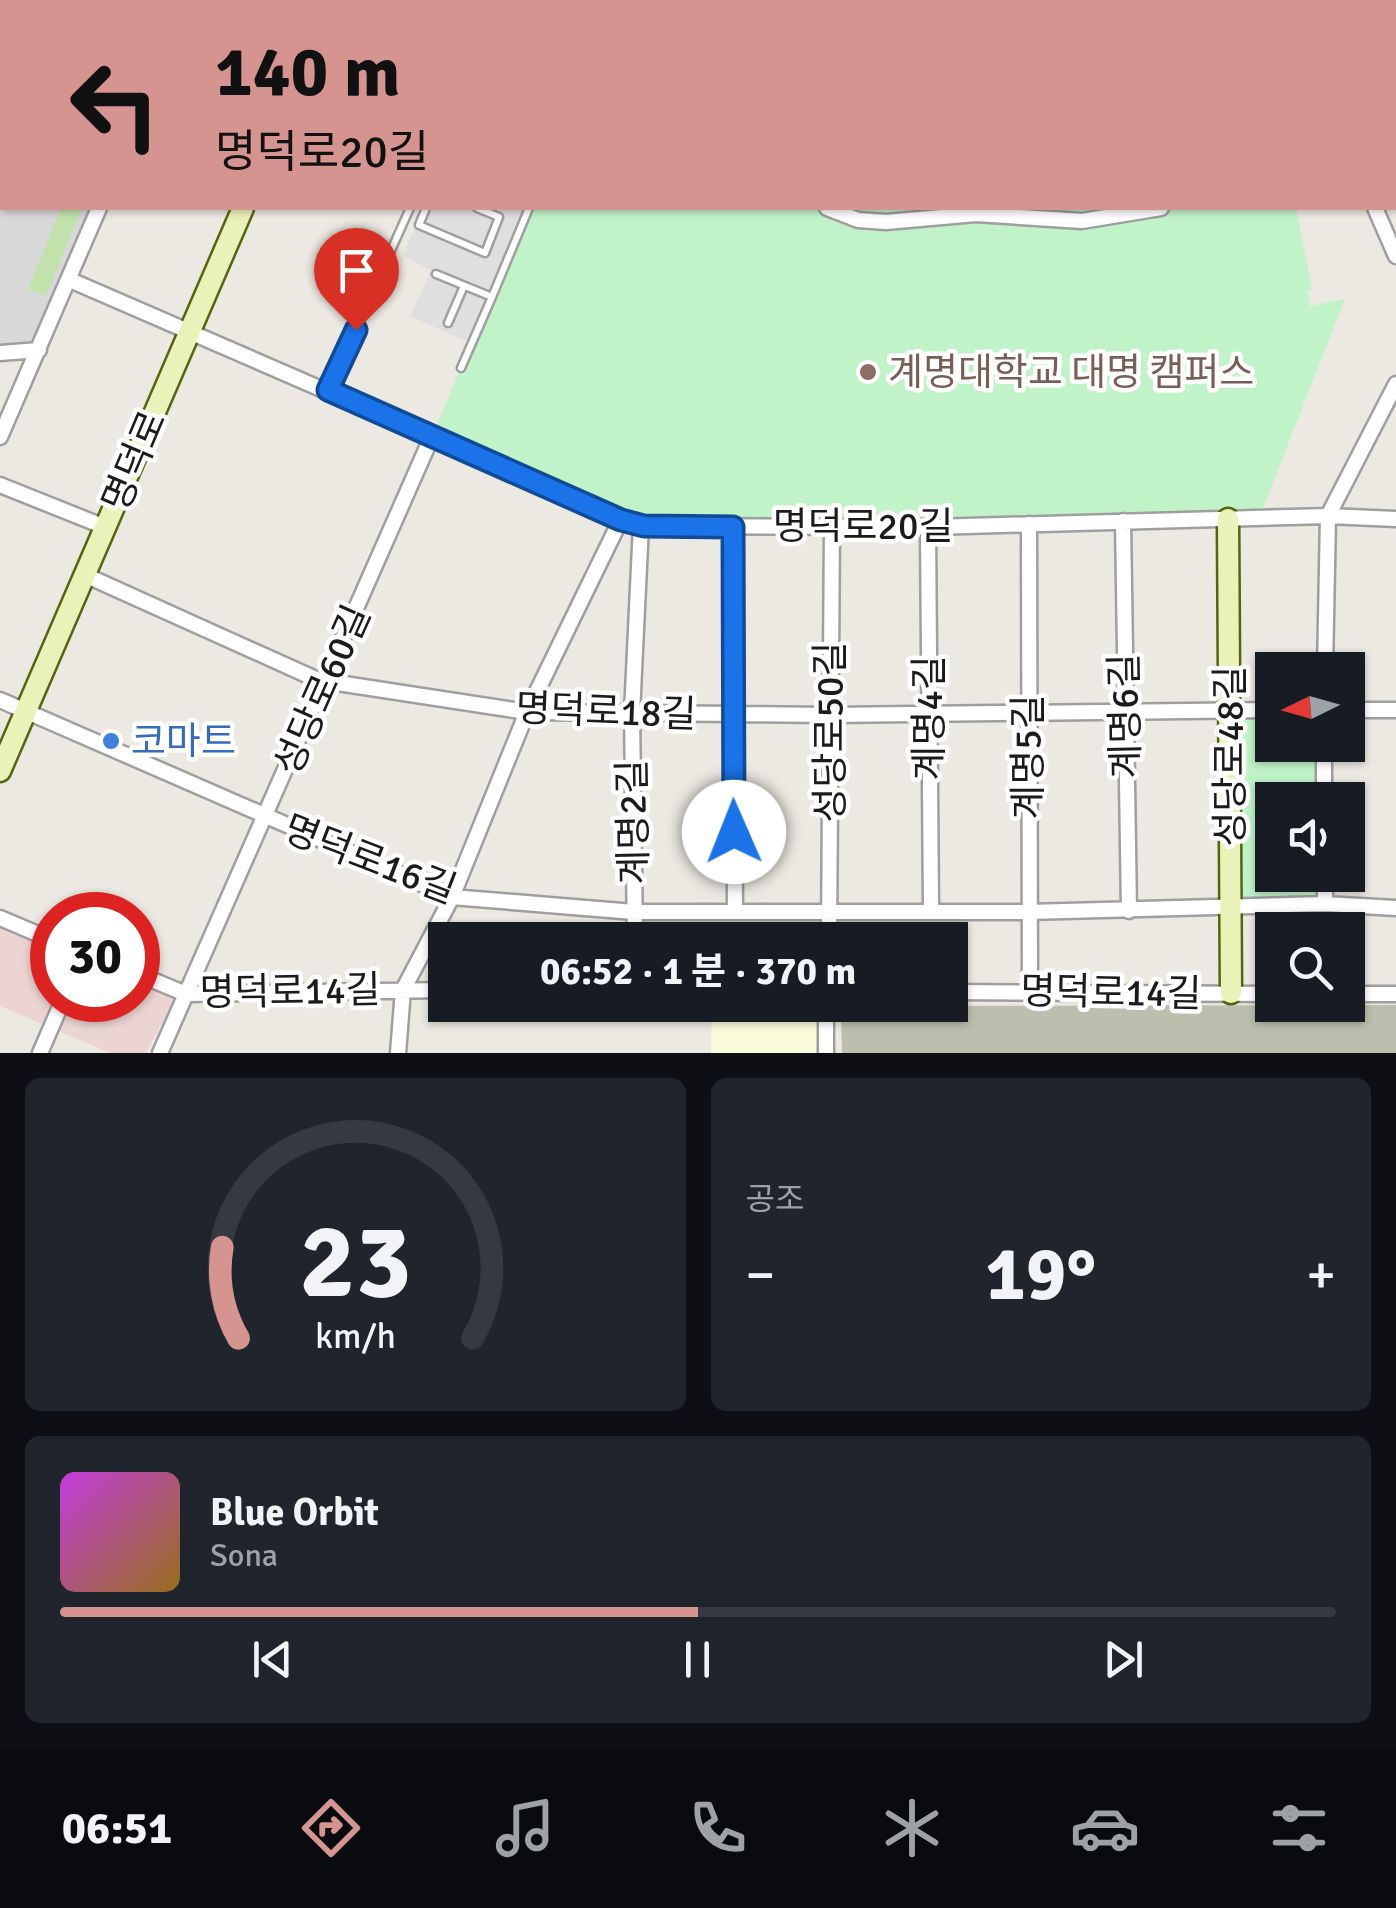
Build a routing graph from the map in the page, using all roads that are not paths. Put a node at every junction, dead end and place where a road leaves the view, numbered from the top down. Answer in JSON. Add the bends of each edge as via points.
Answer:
{"nodes":[{"id":1,"x":98,"y":210,"type":"edge"},
{"id":2,"x":241,"y":210,"type":"edge"},
{"id":3,"x":409,"y":210,"type":"edge"},
{"id":4,"x":425,"y":210,"type":"edge"},
{"id":5,"x":484,"y":210,"type":"edge"},
{"id":6,"x":528,"y":210,"type":"edge"},
{"id":7,"x":832,"y":210,"type":"edge"},
{"id":8,"x":1143,"y":210,"type":"edge"},
{"id":9,"x":1376,"y":210,"type":"edge"},
{"id":10,"x":1106,"y":214,"type":"edge"},
{"id":11,"x":1396,"y":256,"type":"edge"},
{"id":12,"x":436,"y":274,"type":"dead end"},
{"id":13,"x":70,"y":280,"type":"junction"},
{"id":14,"x":464,"y":286,"type":"junction"},
{"id":15,"x":492,"y":298,"type":"junction"},
{"id":16,"x":448,"y":323,"type":"dead end"},
{"id":17,"x":190,"y":330,"type":"junction"},
{"id":18,"x":38,"y":350,"type":"junction"},
{"id":19,"x":0,"y":353,"type":"edge"},
{"id":20,"x":461,"y":368,"type":"dead end"},
{"id":21,"x":1396,"y":384,"type":"edge"},
{"id":22,"x":328,"y":390,"type":"junction"},
{"id":23,"x":432,"y":436,"type":"junction"},
{"id":24,"x":0,"y":437,"type":"edge"},
{"id":25,"x":0,"y":485,"type":"edge"},
{"id":26,"x":1328,"y":516,"type":"junction"},
{"id":27,"x":1228,"y":519,"type":"junction"},
{"id":28,"x":1396,"y":519,"type":"edge"},
{"id":29,"x":621,"y":520,"type":"junction"},
{"id":30,"x":1123,"y":522,"type":"junction"},
{"id":31,"x":641,"y":524,"type":"junction"},
{"id":32,"x":832,"y":524,"type":"junction"},
{"id":33,"x":1029,"y":524,"type":"junction"},
{"id":34,"x":928,"y":526,"type":"junction"},
{"id":35,"x":105,"y":527,"type":"junction"},
{"id":36,"x":733,"y":527,"type":"junction"},
{"id":37,"x":85,"y":575,"type":"junction"},
{"id":38,"x":1324,"y":652,"type":"edge"},
{"id":39,"x":326,"y":681,"type":"junction"},
{"id":40,"x":0,"y":700,"type":"edge"},
{"id":41,"x":1230,"y":710,"type":"junction"},
{"id":42,"x":1255,"y":710,"type":"edge"},
{"id":43,"x":1365,"y":710,"type":"edge"},
{"id":44,"x":1396,"y":710,"type":"edge"},
{"id":45,"x":527,"y":712,"type":"junction"},
{"id":46,"x":1124,"y":712,"type":"junction"},
{"id":47,"x":632,"y":713,"type":"junction"},
{"id":48,"x":928,"y":713,"type":"junction"},
{"id":49,"x":25,"y":714,"type":"junction"},
{"id":50,"x":732,"y":714,"type":"junction"},
{"id":51,"x":1028,"y":714,"type":"junction"},
{"id":52,"x":829,"y":715,"type":"junction"},
{"id":53,"x":0,"y":771,"type":"edge"},
{"id":54,"x":266,"y":818,"type":"junction"},
{"id":55,"x":1325,"y":892,"type":"edge"},
{"id":56,"x":452,"y":897,"type":"junction"},
{"id":57,"x":1325,"y":904,"type":"junction"},
{"id":58,"x":1396,"y":908,"type":"edge"},
{"id":59,"x":1231,"y":909,"type":"junction"},
{"id":60,"x":735,"y":910,"type":"junction"},
{"id":61,"x":830,"y":910,"type":"junction"},
{"id":62,"x":931,"y":910,"type":"junction"},
{"id":63,"x":1129,"y":911,"type":"junction"},
{"id":64,"x":634,"y":912,"type":"junction"},
{"id":65,"x":1027,"y":912,"type":"junction"},
{"id":66,"x":0,"y":918,"type":"edge"},
{"id":67,"x":634,"y":922,"type":"edge"},
{"id":68,"x":830,"y":922,"type":"edge"},
{"id":69,"x":30,"y":931,"type":"edge"},
{"id":70,"x":160,"y":983,"type":"edge"},
{"id":71,"x":403,"y":990,"type":"junction"},
{"id":72,"x":428,"y":990,"type":"edge"},
{"id":73,"x":1030,"y":990,"type":"junction"},
{"id":74,"x":968,"y":992,"type":"edge"},
{"id":75,"x":186,"y":994,"type":"junction"},
{"id":76,"x":1231,"y":994,"type":"junction"},
{"id":77,"x":1255,"y":994,"type":"edge"},
{"id":78,"x":1365,"y":994,"type":"edge"},
{"id":79,"x":1396,"y":994,"type":"edge"},
{"id":80,"x":54,"y":1022,"type":"edge"},
{"id":81,"x":826,"y":1022,"type":"edge"},
{"id":82,"x":40,"y":1053,"type":"edge"},
{"id":83,"x":160,"y":1053,"type":"edge"},
{"id":84,"x":398,"y":1053,"type":"edge"},
{"id":85,"x":826,"y":1053,"type":"edge"}],
"edges":[{"from":1,"to":13,"type":"street"},
{"from":2,"to":17,"type":"main road","name":"명덕로"},
{"from":3,"to":22,"type":"lane"},
{"from":4,"to":5,"type":"lane","via":[[419,226],[485,252],[500,216]]},
{"from":6,"to":15,"type":"lane"},
{"from":7,"to":10,"type":"street","via":[[886,222]]},
{"from":8,"to":10,"type":"street"},
{"from":9,"to":11,"type":"street"},
{"from":12,"to":14,"type":"lane"},
{"from":13,"to":17,"type":"street","name":"명덕로20길"},
{"from":13,"to":18,"type":"street"},
{"from":14,"to":15,"type":"lane"},
{"from":14,"to":16,"type":"lane"},
{"from":15,"to":20,"type":"lane"},
{"from":17,"to":22,"type":"street","name":"명덕로20길"},
{"from":17,"to":35,"type":"main road","name":"명덕로"},
{"from":18,"to":19,"type":"street"},
{"from":18,"to":24,"type":"street"},
{"from":21,"to":26,"type":"street"},
{"from":22,"to":23,"type":"street","name":"명덕로20길"},
{"from":23,"to":29,"type":"street","name":"명덕로20길"},
{"from":23,"to":39,"type":"street","name":"성당로60길"},
{"from":25,"to":35,"type":"street"},
{"from":26,"to":27,"type":"street","name":"명덕로20길"},
{"from":26,"to":28,"type":"street","name":"명덕로20길"},
{"from":26,"to":38,"type":"street"},
{"from":27,"to":30,"type":"street","name":"명덕로20길"},
{"from":27,"to":41,"type":"main road","name":"성당로48길"},
{"from":29,"to":31,"type":"street","name":"명덕로20길"},
{"from":29,"to":45,"type":"street"},
{"from":30,"to":33,"type":"street","name":"명덕로20길"},
{"from":30,"to":46,"type":"street","name":"계명6길"},
{"from":31,"to":36,"type":"street","name":"명덕로20길"},
{"from":31,"to":47,"type":"street","name":"계명2길"},
{"from":32,"to":34,"type":"street","name":"명덕로20길"},
{"from":32,"to":36,"type":"street","name":"명덕로20길"},
{"from":32,"to":52,"type":"street","name":"성당로50길"},
{"from":33,"to":34,"type":"street","name":"명덕로20길"},
{"from":33,"to":51,"type":"street","name":"계명5길"},
{"from":34,"to":48,"type":"street","name":"계명4길"},
{"from":35,"to":37,"type":"main road","name":"명덕로"},
{"from":36,"to":50,"type":"street"},
{"from":37,"to":39,"type":"street","name":"명덕로18길"},
{"from":37,"to":49,"type":"main road","name":"명덕로"},
{"from":39,"to":45,"type":"street","name":"명덕로18길"},
{"from":39,"to":54,"type":"street","name":"성당로60길"},
{"from":40,"to":49,"type":"street"},
{"from":41,"to":42,"type":"street","name":"명덕로18길"},
{"from":41,"to":46,"type":"street","name":"명덕로18길"},
{"from":41,"to":59,"type":"main road","name":"성당로48길"},
{"from":43,"to":44,"type":"street"},
{"from":45,"to":47,"type":"street","name":"명덕로18길"},
{"from":45,"to":56,"type":"street"},
{"from":46,"to":51,"type":"street","name":"명덕로18길"},
{"from":46,"to":63,"type":"street","name":"계명6길"},
{"from":47,"to":50,"type":"street","name":"명덕로18길"},
{"from":47,"to":64,"type":"street","name":"계명2길"},
{"from":48,"to":51,"type":"street","name":"명덕로18길"},
{"from":48,"to":52,"type":"street","name":"명덕로18길"},
{"from":48,"to":62,"type":"street","name":"계명4길"},
{"from":49,"to":53,"type":"main road","name":"명덕로"},
{"from":49,"to":54,"type":"street","name":"명덕로16길"},
{"from":50,"to":52,"type":"street","name":"명덕로18길"},
{"from":50,"to":60,"type":"street"},
{"from":51,"to":65,"type":"street","name":"계명5길"},
{"from":52,"to":61,"type":"street","name":"성당로50길"},
{"from":54,"to":56,"type":"street","name":"명덕로16길"},
{"from":54,"to":75,"type":"street","name":"성당로60길"},
{"from":55,"to":57,"type":"street"},
{"from":56,"to":64,"type":"street","name":"명덕로16길"},
{"from":56,"to":71,"type":"street"},
{"from":57,"to":58,"type":"street","name":"명덕로16길"},
{"from":57,"to":59,"type":"street","name":"명덕로16길"},
{"from":59,"to":63,"type":"street","name":"명덕로16길"},
{"from":59,"to":76,"type":"main road","name":"성당로48길"},
{"from":60,"to":61,"type":"street","name":"명덕로16길"},
{"from":60,"to":64,"type":"street","name":"명덕로16길"},
{"from":61,"to":62,"type":"street","name":"명덕로16길"},
{"from":61,"to":68,"type":"street","name":"성당로50길"},
{"from":62,"to":65,"type":"street","name":"명덕로16길"},
{"from":63,"to":65,"type":"street","name":"명덕로16길"},
{"from":64,"to":67,"type":"street","name":"계명2길"},
{"from":65,"to":73,"type":"street","name":"계명5길"},
{"from":66,"to":69,"type":"street"},
{"from":70,"to":75,"type":"street","name":"명덕로14길"},
{"from":71,"to":72,"type":"street","name":"명덕로14길"},
{"from":71,"to":75,"type":"street","name":"명덕로14길"},
{"from":71,"to":84,"type":"street"},
{"from":73,"to":74,"type":"street","name":"명덕로14길"},
{"from":73,"to":76,"type":"street","name":"명덕로14길"},
{"from":75,"to":83,"type":"street","name":"성당로60길"},
{"from":76,"to":77,"type":"street","name":"명덕로14길"},
{"from":78,"to":79,"type":"street"},
{"from":80,"to":82,"type":"street"},
{"from":81,"to":85,"type":"street"}]}
